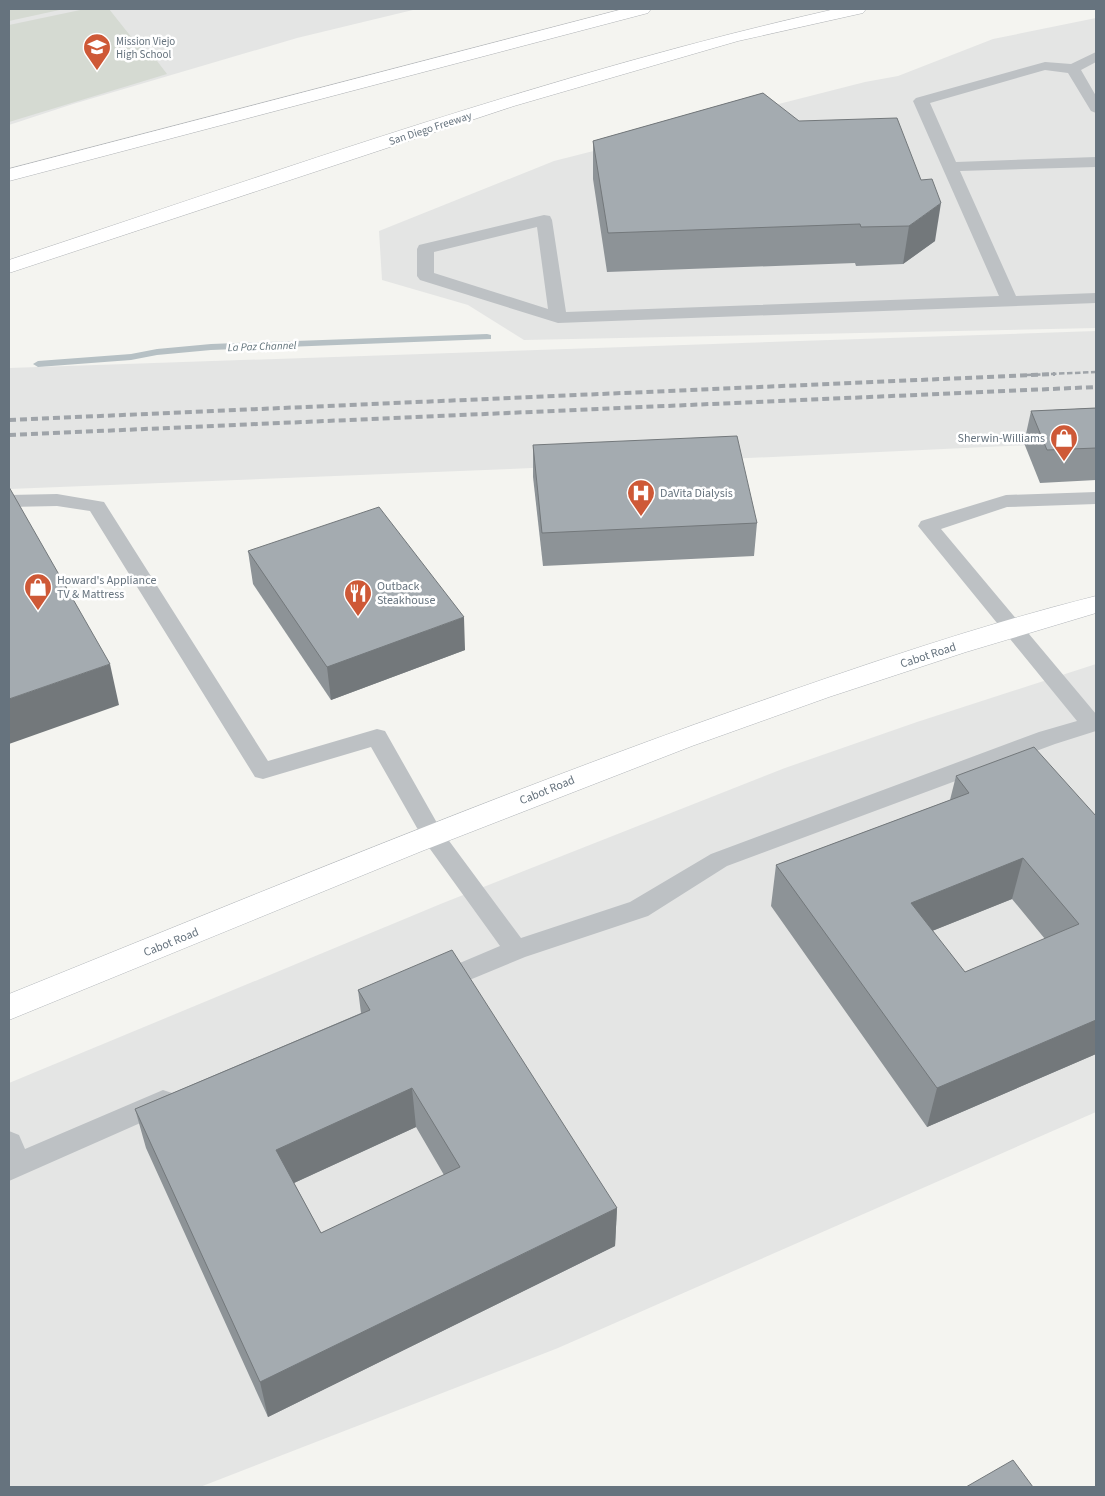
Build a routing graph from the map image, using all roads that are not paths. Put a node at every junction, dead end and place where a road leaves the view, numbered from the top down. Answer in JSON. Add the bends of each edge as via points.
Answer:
{"nodes":[{"id":1,"x":642,"y":9,"type":"edge"},
{"id":2,"x":856,"y":9,"type":"edge"},
{"id":3,"x":1096,"y":56,"type":"edge"},
{"id":4,"x":1073,"y":70,"type":"junction"},
{"id":5,"x":1096,"y":108,"type":"edge"},
{"id":6,"x":1096,"y":162,"type":"edge"},
{"id":7,"x":950,"y":167,"type":"junction"},
{"id":8,"x":9,"y":176,"type":"edge"},
{"id":9,"x":61,"y":250,"type":"junction"},
{"id":10,"x":9,"y":267,"type":"edge"},
{"id":11,"x":9,"y":277,"type":"edge"},
{"id":12,"x":1096,"y":298,"type":"edge"},
{"id":13,"x":1010,"y":302,"type":"junction"},
{"id":14,"x":558,"y":318,"type":"junction"},
{"id":15,"x":1096,"y":498,"type":"edge"},
{"id":16,"x":9,"y":502,"type":"edge"},
{"id":17,"x":1096,"y":604,"type":"edge"},
{"id":18,"x":1011,"y":628,"type":"junction"},
{"id":19,"x":1094,"y":723,"type":"edge"},
{"id":20,"x":433,"y":836,"type":"junction"},
{"id":21,"x":516,"y":950,"type":"junction"},
{"id":22,"x":418,"y":991,"type":"edge"},
{"id":23,"x":9,"y":1008,"type":"edge"},
{"id":24,"x":186,"y":1091,"type":"edge"},
{"id":25,"x":12,"y":1160,"type":"edge"}],
"edges":[{"from":1,"to":8,"type":"main road"},
{"from":2,"to":9,"type":"main road","name":"San Diego Freeway","via":[[734,37],[507,102]]},
{"from":3,"to":4,"type":"lane"},
{"from":4,"to":5,"type":"lane"},
{"from":4,"to":7,"type":"lane","via":[[1045,66],[921,101]]},
{"from":6,"to":7,"type":"lane"},
{"from":7,"to":13,"type":"lane"},
{"from":9,"to":10,"type":"main road","name":"San Diego Freeway"},
{"from":9,"to":11,"type":"main road"},
{"from":12,"to":13,"type":"lane"},
{"from":13,"to":14,"type":"lane"},
{"from":14,"to":14,"type":"lane","via":[[426,276],[425,249],[544,220]]},
{"from":15,"to":18,"type":"lane","via":[[1006,501],[928,526]]},
{"from":16,"to":20,"type":"lane","via":[[57,500],[97,506],[263,771],[377,737]]},
{"from":17,"to":18,"type":"main road","name":"Cabot Road"},
{"from":18,"to":19,"type":"lane"},
{"from":18,"to":20,"type":"main road","name":"Cabot Road","via":[[790,700],[616,763]]},
{"from":19,"to":21,"type":"lane","via":[[719,860],[639,909]]},
{"from":20,"to":21,"type":"lane"},
{"from":20,"to":23,"type":"main road","name":"Cabot Road"},
{"from":21,"to":22,"type":"lane"},
{"from":24,"to":25,"type":"lane"}]}
